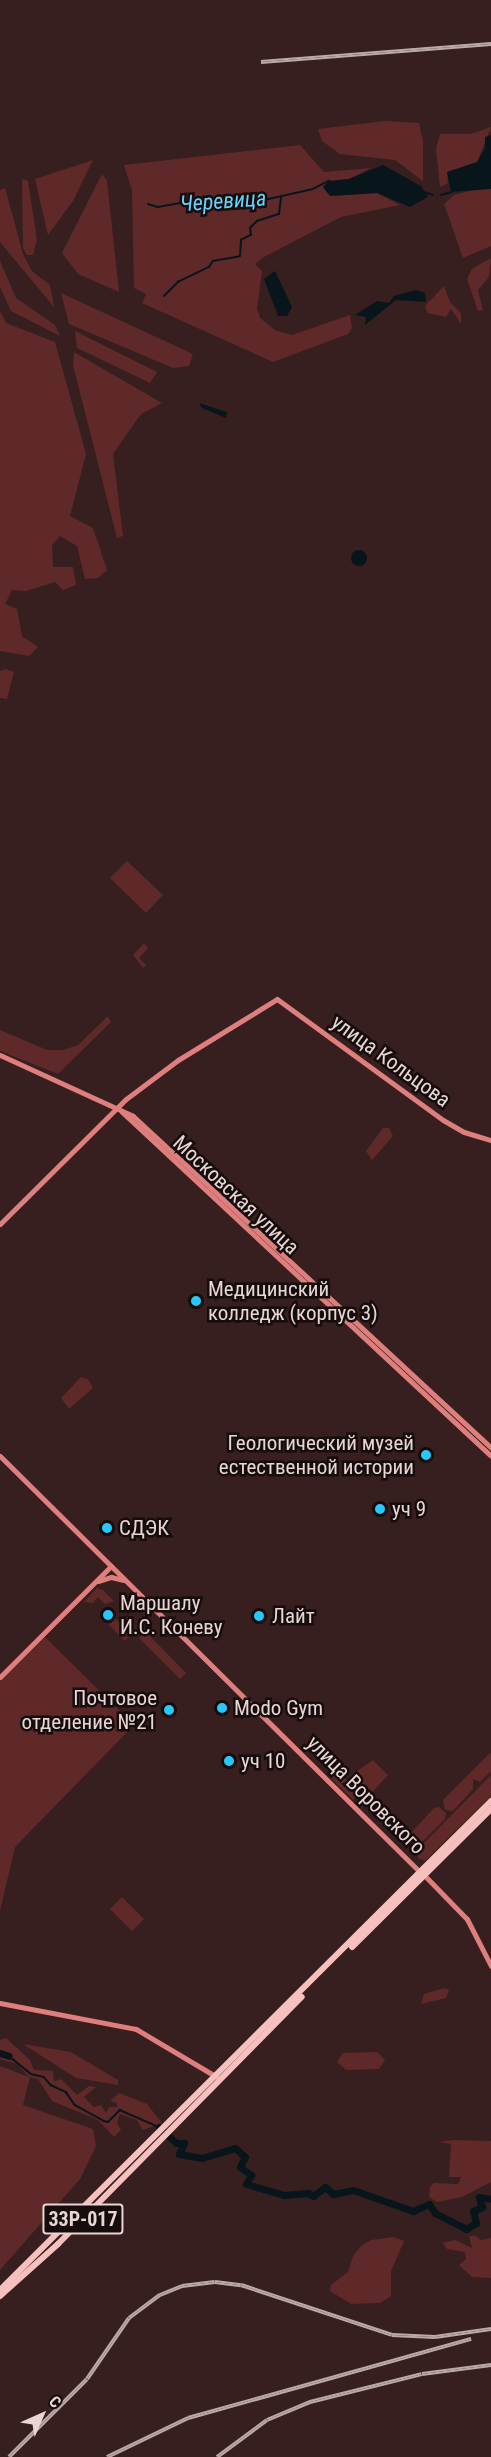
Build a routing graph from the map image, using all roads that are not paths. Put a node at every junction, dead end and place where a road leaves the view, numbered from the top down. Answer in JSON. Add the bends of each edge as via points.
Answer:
{"nodes":[{"id":1,"x":0,"y":1055,"type":"edge"},
{"id":2,"x":116,"y":1108,"type":"junction"},
{"id":3,"x":491,"y":1140,"type":"edge"},
{"id":4,"x":0,"y":1224,"type":"edge"},
{"id":5,"x":431,"y":1396,"type":"junction"},
{"id":6,"x":491,"y":1448,"type":"edge"},
{"id":7,"x":0,"y":1456,"type":"edge"},
{"id":8,"x":491,"y":1456,"type":"edge"},
{"id":9,"x":111,"y":1566,"type":"junction"},
{"id":10,"x":94,"y":1583,"type":"junction"},
{"id":11,"x":130,"y":1584,"type":"junction"},
{"id":12,"x":0,"y":1677,"type":"edge"},
{"id":13,"x":491,"y":1801,"type":"edge"},
{"id":14,"x":491,"y":1809,"type":"edge"},
{"id":15,"x":422,"y":1874,"type":"junction"},
{"id":16,"x":491,"y":1966,"type":"edge"},
{"id":17,"x":1,"y":2003,"type":"edge"},
{"id":18,"x":219,"y":2078,"type":"junction"},
{"id":19,"x":161,"y":2136,"type":"junction"},
{"id":20,"x":0,"y":2290,"type":"edge"},
{"id":21,"x":0,"y":2296,"type":"edge"}],
"edges":[{"from":1,"to":2,"type":"main road","name":"Московская улица"},
{"from":2,"to":3,"type":"main road","name":"улица Кольцова","via":[[177,1060],[277,999],[443,1120]]},
{"from":2,"to":4,"type":"main road"},
{"from":2,"to":5,"type":"main road","name":"Московская улица","via":[[147,1128]]},
{"from":5,"to":6,"type":"main road","name":"Московская улица"},
{"from":5,"to":8,"type":"main road","name":"Московская улица"},
{"from":7,"to":9,"type":"main road","name":"улица Воровского"},
{"from":9,"to":10,"type":"main road"},
{"from":9,"to":11,"type":"main road","name":"улица Воровского"},
{"from":10,"to":11,"type":"main road","via":[[114,1577]]},
{"from":10,"to":12,"type":"main road"},
{"from":11,"to":15,"type":"main road","name":"улица Воровского"},
{"from":13,"to":15,"type":"highway"},
{"from":14,"to":15,"type":"highway"},
{"from":15,"to":16,"type":"main road","name":"улица Воровского","via":[[474,1929]]},
{"from":15,"to":18,"type":"highway"},
{"from":17,"to":18,"type":"main road","via":[[136,2029]]},
{"from":18,"to":19,"type":"highway","number":"33Р-017"},
{"from":19,"to":20,"type":"highway","number":"33Р-017"},
{"from":19,"to":21,"type":"highway","number":"33Р-017"}]}
